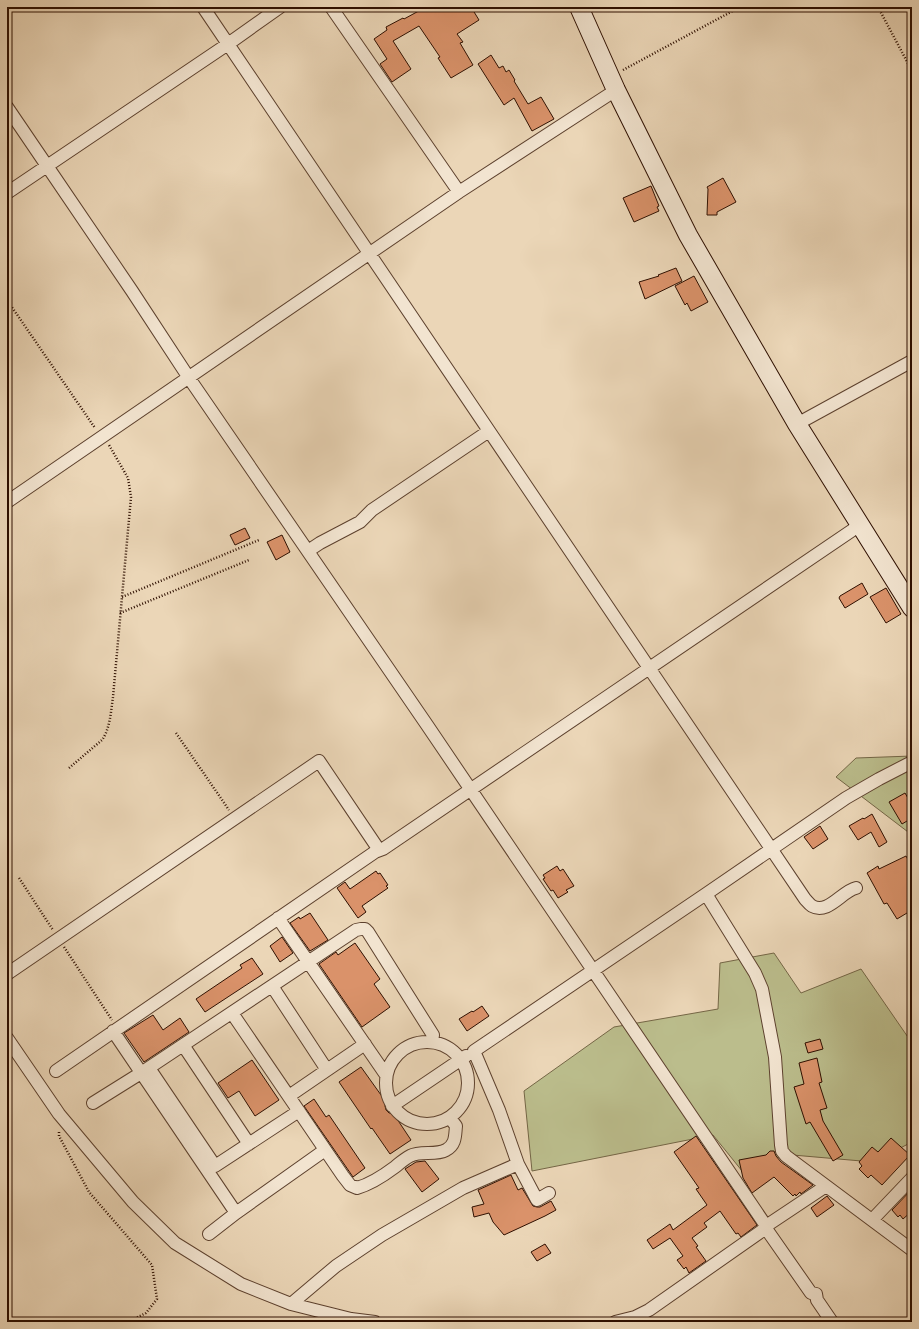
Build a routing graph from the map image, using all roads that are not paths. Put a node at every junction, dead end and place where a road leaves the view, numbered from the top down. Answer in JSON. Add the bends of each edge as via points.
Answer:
{"nodes":[{"id":1,"x":203,"y":7,"type":"edge"},
{"id":2,"x":280,"y":7,"type":"edge"},
{"id":3,"x":331,"y":7,"type":"edge"},
{"id":4,"x":579,"y":7,"type":"edge"},
{"id":5,"x":228,"y":44,"type":"junction"},
{"id":6,"x":613,"y":84,"type":"junction"},
{"id":7,"x":7,"y":107,"type":"edge"},
{"id":8,"x":46,"y":166,"type":"junction"},
{"id":9,"x":459,"y":192,"type":"junction"},
{"id":10,"x":7,"y":193,"type":"edge"},
{"id":11,"x":370,"y":254,"type":"junction"},
{"id":12,"x":912,"y":361,"type":"edge"},
{"id":13,"x":189,"y":378,"type":"junction"},
{"id":14,"x":797,"y":424,"type":"junction"},
{"id":15,"x":489,"y":431,"type":"junction"},
{"id":16,"x":7,"y":502,"type":"edge"},
{"id":17,"x":860,"y":525,"type":"junction"},
{"id":18,"x":308,"y":551,"type":"junction"},
{"id":19,"x":912,"y":608,"type":"edge"},
{"id":20,"x":649,"y":669,"type":"junction"},
{"id":21,"x":912,"y":762,"type":"edge"},
{"id":22,"x":470,"y":790,"type":"junction"},
{"id":23,"x":771,"y":849,"type":"junction"},
{"id":24,"x":379,"y":850,"type":"junction"},
{"id":25,"x":856,"y":888,"type":"dead end"},
{"id":26,"x":706,"y":894,"type":"junction"},
{"id":27,"x":278,"y":918,"type":"junction"},
{"id":28,"x":308,"y":962,"type":"junction"},
{"id":29,"x":592,"y":970,"type":"junction"},
{"id":30,"x":7,"y":974,"type":"edge"},
{"id":31,"x":272,"y":986,"type":"junction"},
{"id":32,"x":232,"y":1013,"type":"junction"},
{"id":33,"x":116,"y":1030,"type":"junction"},
{"id":34,"x":7,"y":1038,"type":"edge"},
{"id":35,"x":432,"y":1042,"type":"junction"},
{"id":36,"x":365,"y":1044,"type":"junction"},
{"id":37,"x":183,"y":1045,"type":"junction"},
{"id":38,"x":474,"y":1051,"type":"junction"},
{"id":39,"x":460,"y":1059,"type":"junction"},
{"id":40,"x":145,"y":1070,"type":"junction"},
{"id":41,"x":327,"y":1070,"type":"junction"},
{"id":42,"x":56,"y":1071,"type":"dead end"},
{"id":43,"x":386,"y":1075,"type":"junction"},
{"id":44,"x":289,"y":1096,"type":"junction"},
{"id":45,"x":93,"y":1103,"type":"dead end"},
{"id":46,"x":392,"y":1106,"type":"junction"},
{"id":47,"x":299,"y":1111,"type":"junction"},
{"id":48,"x":450,"y":1118,"type":"junction"},
{"id":49,"x":249,"y":1144,"type":"junction"},
{"id":50,"x":325,"y":1150,"type":"junction"},
{"id":51,"x":518,"y":1164,"type":"junction"},
{"id":52,"x":912,"y":1178,"type":"edge"},
{"id":53,"x":826,"y":1186,"type":"junction"},
{"id":54,"x":550,"y":1193,"type":"dead end"},
{"id":55,"x":236,"y":1213,"type":"junction"},
{"id":56,"x":872,"y":1220,"type":"junction"},
{"id":57,"x":766,"y":1227,"type":"junction"},
{"id":58,"x":209,"y":1234,"type":"dead end"},
{"id":59,"x":912,"y":1250,"type":"edge"},
{"id":60,"x":291,"y":1304,"type":"junction"},
{"id":61,"x":375,"y":1322,"type":"edge"},
{"id":62,"x":615,"y":1322,"type":"edge"},
{"id":63,"x":832,"y":1322,"type":"edge"}],
"edges":[{"from":1,"to":5,"type":"street"},
{"from":2,"to":5,"type":"street"},
{"from":3,"to":9,"type":"street"},
{"from":4,"to":6,"type":"street"},
{"from":5,"to":8,"type":"street"},
{"from":5,"to":11,"type":"street"},
{"from":6,"to":9,"type":"street"},
{"from":6,"to":14,"type":"street","via":[[688,235]]},
{"from":7,"to":8,"type":"street"},
{"from":8,"to":10,"type":"street"},
{"from":8,"to":13,"type":"street"},
{"from":9,"to":11,"type":"street"},
{"from":11,"to":13,"type":"street"},
{"from":11,"to":15,"type":"street"},
{"from":12,"to":14,"type":"street"},
{"from":13,"to":16,"type":"street"},
{"from":13,"to":18,"type":"street"},
{"from":14,"to":17,"type":"street"},
{"from":15,"to":18,"type":"street","via":[[372,510],[360,522]]},
{"from":15,"to":20,"type":"street"},
{"from":17,"to":19,"type":"street"},
{"from":17,"to":20,"type":"street"},
{"from":18,"to":22,"type":"street"},
{"from":20,"to":22,"type":"street"},
{"from":20,"to":23,"type":"street"},
{"from":21,"to":23,"type":"street","via":[[846,798]]},
{"from":22,"to":24,"type":"street"},
{"from":22,"to":29,"type":"street"},
{"from":23,"to":25,"type":"street","via":[[812,906],[829,906],[850,889]]},
{"from":23,"to":26,"type":"street"},
{"from":24,"to":27,"type":"street"},
{"from":24,"to":30,"type":"street","via":[[319,761]]},
{"from":26,"to":29,"type":"street"},
{"from":26,"to":53,"type":"street","via":[[755,973],[762,989],[775,1057],[782,1151]]},
{"from":27,"to":28,"type":"street"},
{"from":27,"to":33,"type":"street"},
{"from":28,"to":31,"type":"street"},
{"from":28,"to":35,"type":"street","via":[[356,930],[365,929],[433,1035]]},
{"from":28,"to":36,"type":"street"},
{"from":29,"to":38,"type":"street"},
{"from":29,"to":57,"type":"street"},
{"from":31,"to":32,"type":"street"},
{"from":31,"to":41,"type":"street"},
{"from":32,"to":37,"type":"street"},
{"from":32,"to":44,"type":"street"},
{"from":33,"to":40,"type":"street"},
{"from":33,"to":42,"type":"street"},
{"from":34,"to":60,"type":"street","via":[[59,1114],[133,1202],[175,1243],[241,1284]]},
{"from":35,"to":39,"type":"street","via":[[453,1051]]},
{"from":35,"to":43,"type":"street","via":[[420,1042],[398,1053]]},
{"from":36,"to":41,"type":"street"},
{"from":36,"to":43,"type":"street"},
{"from":37,"to":40,"type":"street"},
{"from":37,"to":49,"type":"street"},
{"from":38,"to":39,"type":"street"},
{"from":38,"to":51,"type":"street"},
{"from":39,"to":46,"type":"street"},
{"from":39,"to":48,"type":"street","via":[[467,1074],[468,1090],[462,1106]]},
{"from":40,"to":45,"type":"street"},
{"from":40,"to":49,"type":"street","via":[[215,1166]]},
{"from":40,"to":55,"type":"street"},
{"from":41,"to":44,"type":"street"},
{"from":43,"to":46,"type":"street","via":[[388,1096]]},
{"from":44,"to":47,"type":"street"},
{"from":46,"to":48,"type":"street","via":[[401,1116],[425,1125]]},
{"from":47,"to":49,"type":"street"},
{"from":47,"to":50,"type":"street"},
{"from":48,"to":50,"type":"street","via":[[456,1126],[454,1143],[447,1150],[410,1156],[381,1177],[357,1188],[350,1185]]},
{"from":50,"to":55,"type":"street"},
{"from":51,"to":54,"type":"street","via":[[537,1200]]},
{"from":51,"to":60,"type":"street","via":[[463,1188],[382,1235],[336,1266]]},
{"from":52,"to":56,"type":"street"},
{"from":53,"to":56,"type":"street"},
{"from":53,"to":57,"type":"street"},
{"from":55,"to":58,"type":"street"},
{"from":56,"to":59,"type":"street"},
{"from":57,"to":62,"type":"street","via":[[650,1310]]},
{"from":57,"to":63,"type":"street","via":[[811,1293],[816,1294],[817,1300]]},
{"from":60,"to":61,"type":"street","via":[[351,1319]]}]}
